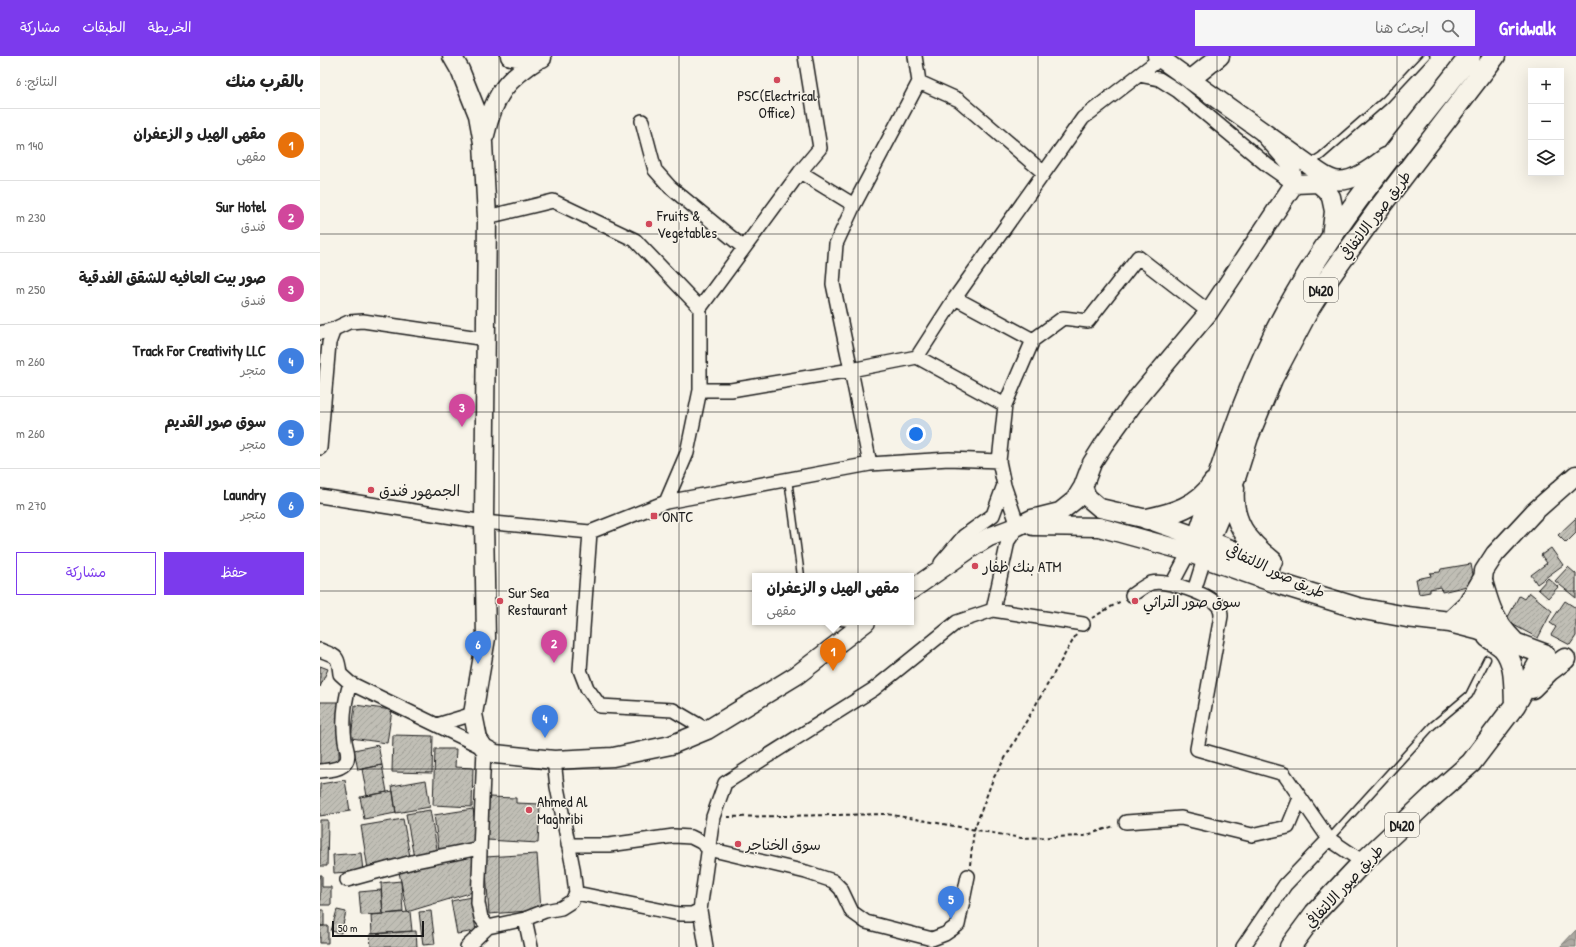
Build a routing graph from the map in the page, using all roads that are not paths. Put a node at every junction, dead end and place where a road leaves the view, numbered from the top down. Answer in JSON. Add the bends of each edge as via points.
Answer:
{"nodes":[{"id":1,"x":452,"y":56,"type":"edge"},
{"id":2,"x":510,"y":56,"type":"edge"},
{"id":3,"x":805,"y":56,"type":"edge"},
{"id":4,"x":915,"y":56,"type":"edge"},
{"id":5,"x":1220,"y":56,"type":"edge"},
{"id":6,"x":1426,"y":56,"type":"edge"},
{"id":7,"x":1470,"y":56,"type":"edge"},
{"id":8,"x":1495,"y":56,"type":"edge"},
{"id":9,"x":547,"y":57,"type":"edge"},
{"id":10,"x":1159,"y":57,"type":"edge"},
{"id":11,"x":1139,"y":75,"type":"junction"},
{"id":12,"x":1190,"y":80,"type":"junction"},
{"id":13,"x":919,"y":82,"type":"junction"},
{"id":14,"x":642,"y":121,"type":"dead end"},
{"id":15,"x":1262,"y":131,"type":"junction"},
{"id":16,"x":483,"y":143,"type":"junction"},
{"id":17,"x":1393,"y":152,"type":"junction"},
{"id":18,"x":1308,"y":164,"type":"junction"},
{"id":19,"x":800,"y":172,"type":"junction"},
{"id":20,"x":1044,"y":173,"type":"junction"},
{"id":21,"x":1294,"y":184,"type":"junction"},
{"id":22,"x":854,"y":205,"type":"junction"},
{"id":23,"x":487,"y":217,"type":"junction"},
{"id":24,"x":1331,"y":237,"type":"junction"},
{"id":25,"x":744,"y":248,"type":"junction"},
{"id":26,"x":955,"y":298,"type":"junction"},
{"id":27,"x":700,"y":308,"type":"junction"},
{"id":28,"x":1209,"y":312,"type":"junction"},
{"id":29,"x":334,"y":329,"type":"junction"},
{"id":30,"x":320,"y":333,"type":"edge"},
{"id":31,"x":486,"y":340,"type":"junction"},
{"id":32,"x":1033,"y":340,"type":"junction"},
{"id":33,"x":917,"y":357,"type":"junction"},
{"id":34,"x":851,"y":370,"type":"junction"},
{"id":35,"x":700,"y":390,"type":"junction"},
{"id":36,"x":1005,"y":405,"type":"junction"},
{"id":37,"x":320,"y":448,"type":"edge"},
{"id":38,"x":999,"y":461,"type":"junction"},
{"id":39,"x":870,"y":464,"type":"junction"},
{"id":40,"x":1228,"y":472,"type":"junction"},
{"id":41,"x":1576,"y":475,"type":"edge"},
{"id":42,"x":788,"y":479,"type":"junction"},
{"id":43,"x":1004,"y":485,"type":"junction"},
{"id":44,"x":1083,"y":487,"type":"junction"},
{"id":45,"x":320,"y":496,"type":"edge"},
{"id":46,"x":666,"y":502,"type":"junction"},
{"id":47,"x":1147,"y":519,"type":"junction"},
{"id":48,"x":484,"y":522,"type":"junction"},
{"id":49,"x":1018,"y":526,"type":"junction"},
{"id":50,"x":590,"y":532,"type":"junction"},
{"id":51,"x":1200,"y":546,"type":"junction"},
{"id":52,"x":801,"y":573,"type":"edge"},
{"id":53,"x":1288,"y":574,"type":"junction"},
{"id":54,"x":932,"y":576,"type":"junction"},
{"id":55,"x":1482,"y":582,"type":"junction"},
{"id":56,"x":1172,"y":584,"type":"junction"},
{"id":57,"x":914,"y":588,"type":"edge"},
{"id":58,"x":1194,"y":591,"type":"junction"},
{"id":59,"x":1132,"y":595,"type":"road end"},
{"id":60,"x":1343,"y":603,"type":"junction"},
{"id":61,"x":993,"y":610,"type":"junction"},
{"id":62,"x":1450,"y":622,"type":"junction"},
{"id":63,"x":1083,"y":624,"type":"road end"},
{"id":64,"x":863,"y":625,"type":"edge"},
{"id":65,"x":1477,"y":629,"type":"junction"},
{"id":66,"x":1529,"y":649,"type":"junction"},
{"id":67,"x":320,"y":650,"type":"edge"},
{"id":68,"x":1487,"y":659,"type":"dead end"},
{"id":69,"x":1571,"y":660,"type":"edge"},
{"id":70,"x":350,"y":683,"type":"junction"},
{"id":71,"x":1515,"y":705,"type":"junction"},
{"id":72,"x":473,"y":714,"type":"junction"},
{"id":73,"x":437,"y":725,"type":"junction"},
{"id":74,"x":707,"y":730,"type":"junction"},
{"id":75,"x":484,"y":748,"type":"junction"},
{"id":76,"x":554,"y":760,"type":"junction"},
{"id":77,"x":320,"y":771,"type":"edge"},
{"id":78,"x":1300,"y":798,"type":"junction"},
{"id":79,"x":1126,"y":822,"type":"road end"},
{"id":80,"x":1329,"y":839,"type":"junction"},
{"id":81,"x":568,"y":845,"type":"junction"},
{"id":82,"x":480,"y":848,"type":"junction"},
{"id":83,"x":709,"y":849,"type":"junction"},
{"id":84,"x":1363,"y":862,"type":"junction"},
{"id":85,"x":968,"y":876,"type":"road end"},
{"id":86,"x":347,"y":880,"type":"dead end"},
{"id":87,"x":576,"y":893,"type":"junction"},
{"id":88,"x":700,"y":910,"type":"junction"},
{"id":89,"x":525,"y":919,"type":"junction"},
{"id":90,"x":488,"y":927,"type":"junction"},
{"id":91,"x":467,"y":947,"type":"edge"},
{"id":92,"x":531,"y":947,"type":"edge"},
{"id":93,"x":706,"y":947,"type":"edge"},
{"id":94,"x":1244,"y":947,"type":"edge"},
{"id":95,"x":1290,"y":947,"type":"edge"}],
"edges":[{"from":1,"to":16,"type":"street","via":[[478,115]]},
{"from":2,"to":9,"type":"street"},
{"from":3,"to":19,"type":"street","via":[[820,148]]},
{"from":4,"to":13,"type":"street"},
{"from":5,"to":12,"type":"street"},
{"from":6,"to":18,"type":"lane","via":[[1385,100],[1321,156]]},
{"from":7,"to":17,"type":"main road","name":"طريق صور الالتفافي","number":"D420"},
{"from":8,"to":40,"type":"main road","name":"طريق صور الالتفافي","number":"D420","via":[[1382,204],[1322,288],[1272,379],[1248,437]]},
{"from":9,"to":16,"type":"street","via":[[522,69],[505,86],[490,111]]},
{"from":10,"to":11,"type":"street"},
{"from":10,"to":12,"type":"street"},
{"from":11,"to":20,"type":"street","via":[[1083,118]]},
{"from":11,"to":21,"type":"street","via":[[1159,80],[1178,91]]},
{"from":12,"to":15,"type":"street"},
{"from":13,"to":20,"type":"street","via":[[959,100]]},
{"from":13,"to":22,"type":"street"},
{"from":14,"to":25,"type":"street","via":[[655,170],[670,187]]},
{"from":15,"to":18,"type":"street"},
{"from":15,"to":21,"type":"street","via":[[1290,164]]},
{"from":16,"to":23,"type":"street"},
{"from":17,"to":18,"type":"street","via":[[1371,169],[1346,180],[1325,176]]},
{"from":17,"to":24,"type":"main road","name":"طريق صور الالتفافي","number":"D420"},
{"from":19,"to":22,"type":"street"},
{"from":19,"to":25,"type":"street"},
{"from":20,"to":26,"type":"street"},
{"from":21,"to":24,"type":"street","via":[[1318,183],[1331,197],[1334,211]]},
{"from":21,"to":28,"type":"street"},
{"from":22,"to":34,"type":"street","via":[[836,244],[833,284]]},
{"from":23,"to":27,"type":"street","via":[[553,201],[635,240]]},
{"from":23,"to":31,"type":"street"},
{"from":24,"to":40,"type":"main road","name":"طريق صور الالتفافي","number":"D420","via":[[1287,309],[1264,356],[1242,410]]},
{"from":25,"to":27,"type":"street"},
{"from":26,"to":32,"type":"street"},
{"from":26,"to":33,"type":"street"},
{"from":27,"to":35,"type":"street"},
{"from":28,"to":32,"type":"street","via":[[1138,257],[1088,321],[1063,318]]},
{"from":28,"to":44,"type":"street","via":[[1138,397],[1104,444],[1092,463]]},
{"from":29,"to":30,"type":"street"},
{"from":29,"to":31,"type":"street","via":[[349,322],[363,321]]},
{"from":29,"to":37,"type":"street","via":[[329,343]]},
{"from":31,"to":48,"type":"street"},
{"from":32,"to":36,"type":"street"},
{"from":33,"to":34,"type":"street"},
{"from":33,"to":36,"type":"street"},
{"from":34,"to":35,"type":"street","via":[[731,390]]},
{"from":34,"to":39,"type":"street"},
{"from":35,"to":46,"type":"street","via":[[687,452]]},
{"from":36,"to":38,"type":"street"},
{"from":38,"to":39,"type":"street","via":[[949,459]]},
{"from":38,"to":43,"type":"street"},
{"from":39,"to":42,"type":"street"},
{"from":40,"to":47,"type":"main road","via":[[1197,500],[1169,514]]},
{"from":40,"to":51,"type":"main road","name":"طريق صور الالتفافي","number":"D420"},
{"from":40,"to":53,"type":"main road","via":[[1234,508],[1242,528],[1254,546]]},
{"from":41,"to":55,"type":"street","via":[[1534,512],[1495,554],[1484,571]]},
{"from":42,"to":46,"type":"street"},
{"from":42,"to":52,"type":"lane"},
{"from":43,"to":49,"type":"street"},
{"from":43,"to":54,"type":"street","via":[[993,515],[964,536]]},
{"from":44,"to":47,"type":"street","via":[[1087,497],[1100,508]]},
{"from":44,"to":49,"type":"street","via":[[1075,500],[1064,510],[1032,519]]},
{"from":45,"to":48,"type":"street"},
{"from":46,"to":50,"type":"street"},
{"from":47,"to":51,"type":"street"},
{"from":48,"to":50,"type":"street"},
{"from":48,"to":72,"type":"street","via":[[486,638]]},
{"from":49,"to":51,"type":"street","via":[[1099,527]]},
{"from":49,"to":54,"type":"street","via":[[989,537]]},
{"from":49,"to":61,"type":"street","via":[[1008,540]]},
{"from":50,"to":74,"type":"street","via":[[580,670],[587,688],[600,706],[673,710]]},
{"from":51,"to":53,"type":"main road","name":"طريق صور الالتفافي"},
{"from":51,"to":56,"type":"street"},
{"from":51,"to":58,"type":"street"},
{"from":51,"to":60,"type":"main road","name":"طريق صور الالتفافي","via":[[1283,585]]},
{"from":53,"to":60,"type":"main road","name":"طريق صور الالتفافي"},
{"from":54,"to":57,"type":"street"},
{"from":55,"to":62,"type":"main road","via":[[1468,605]]},
{"from":55,"to":65,"type":"street"},
{"from":55,"to":66,"type":"main road","via":[[1490,610],[1501,628]]},
{"from":56,"to":58,"type":"street"},
{"from":56,"to":59,"type":"street","via":[[1151,583]]},
{"from":58,"to":78,"type":"street","via":[[1216,604],[1221,616],[1197,749],[1284,774]]},
{"from":60,"to":62,"type":"main road","name":"طريق صور الالتفافي","via":[[1358,608]]},
{"from":61,"to":63,"type":"street"},
{"from":61,"to":83,"type":"street","via":[[957,622],[874,689],[725,783],[714,817]]},
{"from":62,"to":65,"type":"main road","name":"طريق صور الالتفافي"},
{"from":64,"to":74,"type":"street","via":[[797,675]]},
{"from":65,"to":66,"type":"main road","name":"طريق صور الالتفافي"},
{"from":65,"to":71,"type":"main road","via":[[1502,648],[1510,658]]},
{"from":66,"to":69,"type":"street"},
{"from":66,"to":71,"type":"main road","name":"طريق صور الالتفافي","number":"D420"},
{"from":67,"to":70,"type":"street","via":[[335,656],[339,661],[340,674]]},
{"from":68,"to":80,"type":"lane","via":[[1469,695],[1432,726]]},
{"from":69,"to":71,"type":"main road","via":[[1549,671]]},
{"from":70,"to":73,"type":"street"},
{"from":70,"to":77,"type":"street","via":[[344,703],[347,762],[342,767]]},
{"from":71,"to":84,"type":"main road","name":"طريق صور الالتفافي","number":"D420","via":[[1471,763]]},
{"from":72,"to":73,"type":"street"},
{"from":72,"to":75,"type":"street","via":[[478,738]]},
{"from":73,"to":75,"type":"street"},
{"from":74,"to":76,"type":"street","via":[[671,745],[613,757]]},
{"from":75,"to":76,"type":"street","via":[[495,754]]},
{"from":75,"to":82,"type":"street"},
{"from":76,"to":81,"type":"street"},
{"from":78,"to":79,"type":"street","via":[[1288,827],[1252,835],[1181,818]]},
{"from":78,"to":80,"type":"street"},
{"from":80,"to":84,"type":"street"},
{"from":80,"to":94,"type":"street","via":[[1285,886]]},
{"from":81,"to":83,"type":"street","via":[[609,845],[674,836],[692,837]]},
{"from":81,"to":87,"type":"street"},
{"from":82,"to":86,"type":"street","via":[[416,861]]},
{"from":82,"to":90,"type":"street","via":[[479,914]]},
{"from":83,"to":85,"type":"street","via":[[833,881],[841,889],[852,912],[866,922],[932,938],[945,934],[958,925]]},
{"from":83,"to":88,"type":"street"},
{"from":84,"to":95,"type":"main road","name":"طريق صور الالتفافي","number":"D420","via":[[1315,912]]},
{"from":87,"to":88,"type":"street","via":[[679,914],[692,914]]},
{"from":87,"to":89,"type":"street","via":[[572,901],[561,908]]},
{"from":88,"to":93,"type":"street"},
{"from":89,"to":90,"type":"street"},
{"from":89,"to":92,"type":"street"},
{"from":90,"to":91,"type":"street"}]}
